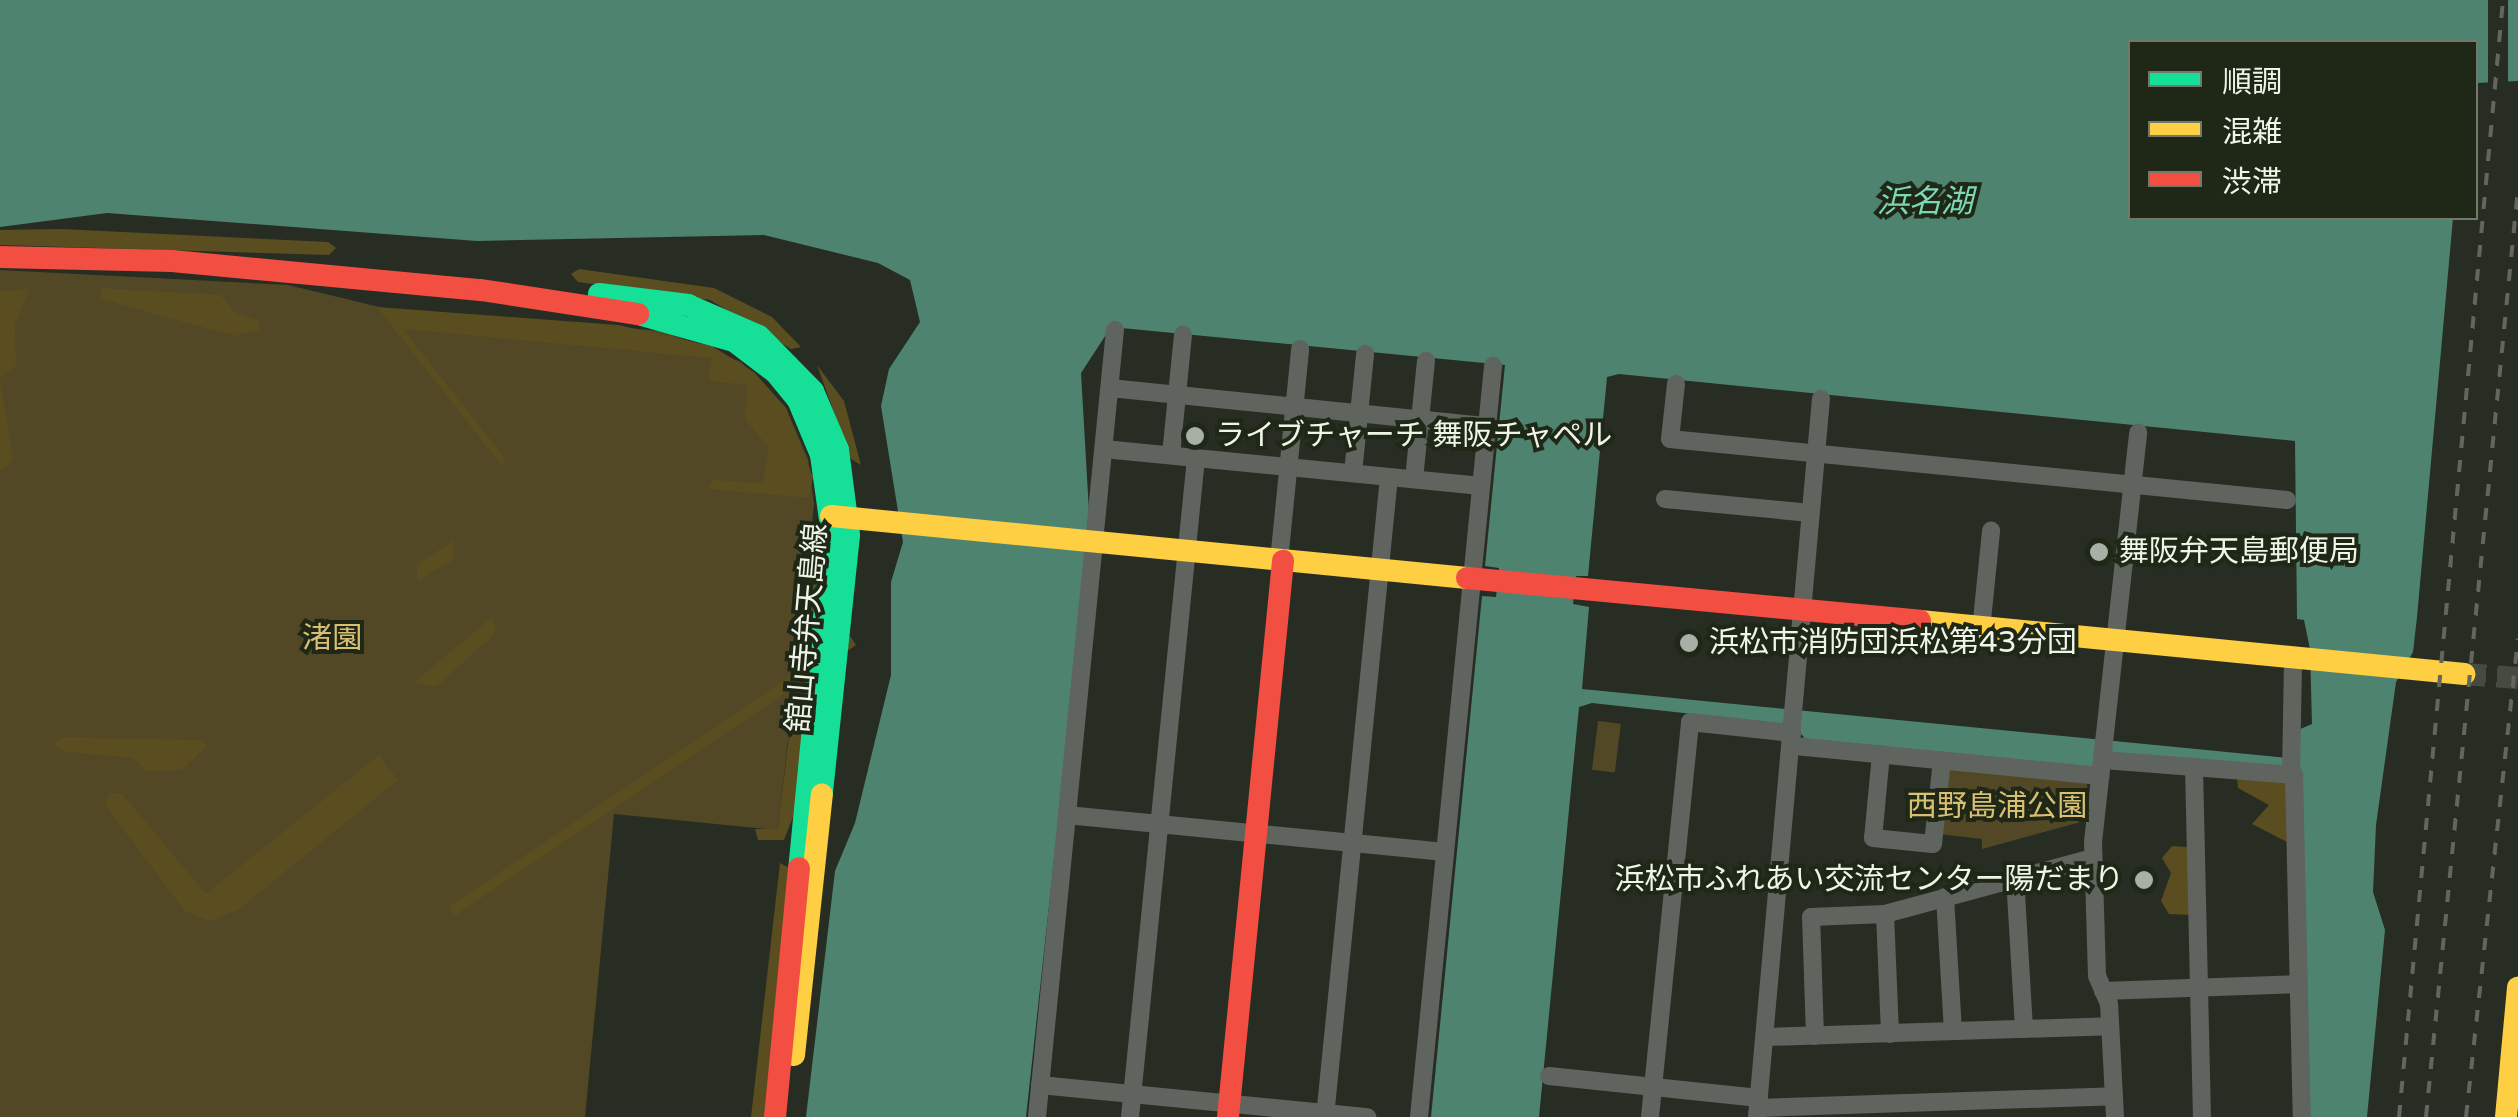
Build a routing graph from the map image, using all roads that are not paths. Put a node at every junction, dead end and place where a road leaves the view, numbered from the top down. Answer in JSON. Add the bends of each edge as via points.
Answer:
{"nodes":[{"id":1,"x":0,"y":257,"type":"edge"},
{"id":2,"x":1116,"y":330,"type":"dead end"},
{"id":3,"x":1183,"y":335,"type":"dead end"},
{"id":4,"x":1300,"y":349,"type":"dead end"},
{"id":5,"x":1365,"y":354,"type":"dead end"},
{"id":6,"x":1426,"y":360,"type":"dead end"},
{"id":7,"x":1493,"y":366,"type":"dead end"},
{"id":8,"x":1676,"y":384,"type":"dead end"},
{"id":9,"x":1110,"y":388,"type":"junction"},
{"id":10,"x":1177,"y":395,"type":"junction"},
{"id":11,"x":1821,"y":399,"type":"dead end"},
{"id":12,"x":1294,"y":406,"type":"junction"},
{"id":13,"x":1359,"y":413,"type":"junction"},
{"id":14,"x":1420,"y":419,"type":"junction"},
{"id":15,"x":1487,"y":426,"type":"junction"},
{"id":16,"x":2138,"y":432,"type":"dead end"},
{"id":17,"x":1104,"y":448,"type":"junction"},
{"id":18,"x":1816,"y":454,"type":"junction"},
{"id":19,"x":1171,"y":455,"type":"junction"},
{"id":20,"x":1196,"y":458,"type":"junction"},
{"id":21,"x":1288,"y":467,"type":"junction"},
{"id":22,"x":1354,"y":473,"type":"junction"},
{"id":23,"x":1388,"y":477,"type":"junction"},
{"id":24,"x":1414,"y":480,"type":"junction"},
{"id":25,"x":2133,"y":485,"type":"junction"},
{"id":26,"x":1481,"y":486,"type":"junction"},
{"id":27,"x":1665,"y":498,"type":"dead end"},
{"id":28,"x":2287,"y":500,"type":"dead end"},
{"id":29,"x":1810,"y":513,"type":"junction"},
{"id":30,"x":847,"y":518,"type":"junction"},
{"id":31,"x":1991,"y":531,"type":"dead end"},
{"id":32,"x":1093,"y":542,"type":"junction"},
{"id":33,"x":1187,"y":552,"type":"junction"},
{"id":34,"x":1281,"y":561,"type":"junction"},
{"id":35,"x":1380,"y":571,"type":"junction"},
{"id":36,"x":1472,"y":580,"type":"junction"},
{"id":37,"x":1801,"y":612,"type":"junction"},
{"id":38,"x":1981,"y":630,"type":"junction"},
{"id":39,"x":2118,"y":644,"type":"junction"},
{"id":40,"x":2298,"y":660,"type":"junction"},
{"id":41,"x":2464,"y":674,"type":"tunnel mouth"},
{"id":42,"x":1792,"y":736,"type":"junction"},
{"id":43,"x":1881,"y":754,"type":"junction"},
{"id":44,"x":2104,"y":758,"type":"junction"},
{"id":45,"x":1942,"y":760,"type":"junction"},
{"id":46,"x":2194,"y":767,"type":"junction"},
{"id":47,"x":2291,"y":768,"type":"junction"},
{"id":48,"x":1068,"y":814,"type":"junction"},
{"id":49,"x":1160,"y":824,"type":"junction"},
{"id":50,"x":1256,"y":833,"type":"junction"},
{"id":51,"x":1352,"y":843,"type":"junction"},
{"id":52,"x":1445,"y":852,"type":"junction"},
{"id":53,"x":2093,"y":858,"type":"junction"},
{"id":54,"x":2015,"y":877,"type":"junction"},
{"id":55,"x":1946,"y":897,"type":"junction"},
{"id":56,"x":1885,"y":914,"type":"junction"},
{"id":57,"x":2299,"y":984,"type":"junction"},
{"id":58,"x":2200,"y":987,"type":"junction"},
{"id":59,"x":2518,"y":988,"type":"edge"},
{"id":60,"x":2104,"y":991,"type":"junction"},
{"id":61,"x":2110,"y":1026,"type":"junction"},
{"id":62,"x":2024,"y":1029,"type":"junction"},
{"id":63,"x":1954,"y":1032,"type":"junction"},
{"id":64,"x":1890,"y":1034,"type":"junction"},
{"id":65,"x":1766,"y":1036,"type":"junction"},
{"id":66,"x":1815,"y":1036,"type":"junction"},
{"id":67,"x":1548,"y":1076,"type":"dead end"},
{"id":68,"x":1040,"y":1084,"type":"junction"},
{"id":69,"x":1653,"y":1087,"type":"junction"},
{"id":70,"x":1133,"y":1094,"type":"junction"},
{"id":71,"x":2114,"y":1096,"type":"junction"},
{"id":72,"x":1758,"y":1108,"type":"edge"},
{"id":73,"x":2037,"y":1108,"type":"edge"},
{"id":74,"x":1961,"y":1109,"type":"edge"},
{"id":75,"x":1229,"y":1110,"type":"edge"},
{"id":76,"x":1885,"y":1111,"type":"edge"},
{"id":77,"x":1809,"y":1112,"type":"edge"},
{"id":78,"x":1325,"y":1115,"type":"edge"},
{"id":79,"x":775,"y":1117,"type":"edge"},
{"id":80,"x":786,"y":1117,"type":"edge"},
{"id":81,"x":1037,"y":1117,"type":"edge"},
{"id":82,"x":1130,"y":1117,"type":"edge"},
{"id":83,"x":1367,"y":1117,"type":"edge"},
{"id":84,"x":1419,"y":1117,"type":"edge"},
{"id":85,"x":1650,"y":1117,"type":"edge"},
{"id":86,"x":2115,"y":1117,"type":"edge"},
{"id":87,"x":2202,"y":1117,"type":"edge"},
{"id":88,"x":2302,"y":1117,"type":"edge"},
{"id":89,"x":2506,"y":1117,"type":"edge"}],
"edges":[{"from":1,"to":30,"type":"main road","name":"舘山寺弁天島線","via":[[172,261],[481,290],[683,321],[792,377]]},
{"from":2,"to":9,"type":"street"},
{"from":3,"to":10,"type":"street"},
{"from":4,"to":12,"type":"street"},
{"from":5,"to":13,"type":"street"},
{"from":6,"to":14,"type":"street"},
{"from":7,"to":15,"type":"street"},
{"from":8,"to":18,"type":"street","via":[[1670,439]]},
{"from":9,"to":10,"type":"street"},
{"from":9,"to":17,"type":"street"},
{"from":10,"to":12,"type":"street"},
{"from":10,"to":19,"type":"street"},
{"from":11,"to":18,"type":"street"},
{"from":12,"to":13,"type":"street"},
{"from":12,"to":21,"type":"street"},
{"from":13,"to":14,"type":"street"},
{"from":13,"to":22,"type":"street"},
{"from":14,"to":15,"type":"street"},
{"from":14,"to":24,"type":"street"},
{"from":15,"to":26,"type":"street"},
{"from":16,"to":25,"type":"street"},
{"from":17,"to":19,"type":"street"},
{"from":17,"to":32,"type":"street"},
{"from":18,"to":25,"type":"street"},
{"from":18,"to":29,"type":"street"},
{"from":19,"to":20,"type":"street"},
{"from":20,"to":21,"type":"street"},
{"from":20,"to":33,"type":"street"},
{"from":21,"to":22,"type":"street"},
{"from":21,"to":34,"type":"street"},
{"from":22,"to":23,"type":"street"},
{"from":23,"to":24,"type":"street"},
{"from":23,"to":35,"type":"street"},
{"from":24,"to":26,"type":"street"},
{"from":25,"to":28,"type":"street"},
{"from":25,"to":39,"type":"street"},
{"from":26,"to":36,"type":"street"},
{"from":27,"to":29,"type":"street"},
{"from":29,"to":37,"type":"street"},
{"from":30,"to":32,"type":"main road"},
{"from":30,"to":79,"type":"main road","name":"舘山寺弁天島線"},
{"from":30,"to":80,"type":"main road","name":"舘山寺弁天島線"},
{"from":31,"to":38,"type":"street"},
{"from":32,"to":33,"type":"main road"},
{"from":32,"to":48,"type":"street"},
{"from":33,"to":34,"type":"main road"},
{"from":33,"to":49,"type":"street"},
{"from":34,"to":35,"type":"main road"},
{"from":34,"to":50,"type":"main road"},
{"from":35,"to":36,"type":"main road"},
{"from":35,"to":51,"type":"street"},
{"from":36,"to":37,"type":"main road"},
{"from":36,"to":52,"type":"street"},
{"from":37,"to":38,"type":"main road"},
{"from":37,"to":42,"type":"street"},
{"from":38,"to":39,"type":"main road"},
{"from":39,"to":40,"type":"main road"},
{"from":39,"to":44,"type":"street"},
{"from":40,"to":41,"type":"main road"},
{"from":40,"to":47,"type":"street"},
{"from":42,"to":43,"type":"street"},
{"from":42,"to":65,"type":"street"},
{"from":42,"to":69,"type":"street","via":[[1690,722]]},
{"from":43,"to":45,"type":"street"},
{"from":43,"to":45,"type":"street","via":[[1872,838],[1932,853]]},
{"from":44,"to":45,"type":"street"},
{"from":44,"to":46,"type":"street"},
{"from":44,"to":53,"type":"street"},
{"from":46,"to":47,"type":"street"},
{"from":46,"to":58,"type":"street"},
{"from":47,"to":57,"type":"street"},
{"from":48,"to":49,"type":"street"},
{"from":48,"to":68,"type":"street"},
{"from":49,"to":50,"type":"street"},
{"from":49,"to":70,"type":"street"},
{"from":50,"to":51,"type":"street"},
{"from":50,"to":75,"type":"main road"},
{"from":51,"to":52,"type":"street"},
{"from":51,"to":78,"type":"street"},
{"from":52,"to":84,"type":"street"},
{"from":53,"to":54,"type":"street"},
{"from":53,"to":60,"type":"street"},
{"from":54,"to":55,"type":"street"},
{"from":54,"to":62,"type":"street"},
{"from":55,"to":56,"type":"street"},
{"from":55,"to":63,"type":"street"},
{"from":56,"to":64,"type":"street"},
{"from":56,"to":66,"type":"street","via":[[1811,917]]},
{"from":57,"to":58,"type":"street"},
{"from":57,"to":88,"type":"street"},
{"from":58,"to":60,"type":"street"},
{"from":58,"to":87,"type":"street"},
{"from":59,"to":89,"type":"main road"},
{"from":60,"to":61,"type":"street"},
{"from":61,"to":62,"type":"street"},
{"from":61,"to":71,"type":"street"},
{"from":62,"to":63,"type":"street"},
{"from":63,"to":64,"type":"street"},
{"from":64,"to":66,"type":"street"},
{"from":65,"to":66,"type":"street"},
{"from":65,"to":72,"type":"street"},
{"from":67,"to":69,"type":"street"},
{"from":68,"to":70,"type":"street"},
{"from":68,"to":81,"type":"street"},
{"from":69,"to":72,"type":"street"},
{"from":69,"to":85,"type":"street"},
{"from":70,"to":75,"type":"street"},
{"from":70,"to":82,"type":"street"},
{"from":71,"to":73,"type":"street"},
{"from":71,"to":86,"type":"street"},
{"from":72,"to":77,"type":"street"},
{"from":73,"to":74,"type":"street"},
{"from":74,"to":76,"type":"street"},
{"from":75,"to":78,"type":"street"},
{"from":76,"to":77,"type":"street"},
{"from":78,"to":83,"type":"street"}]}
